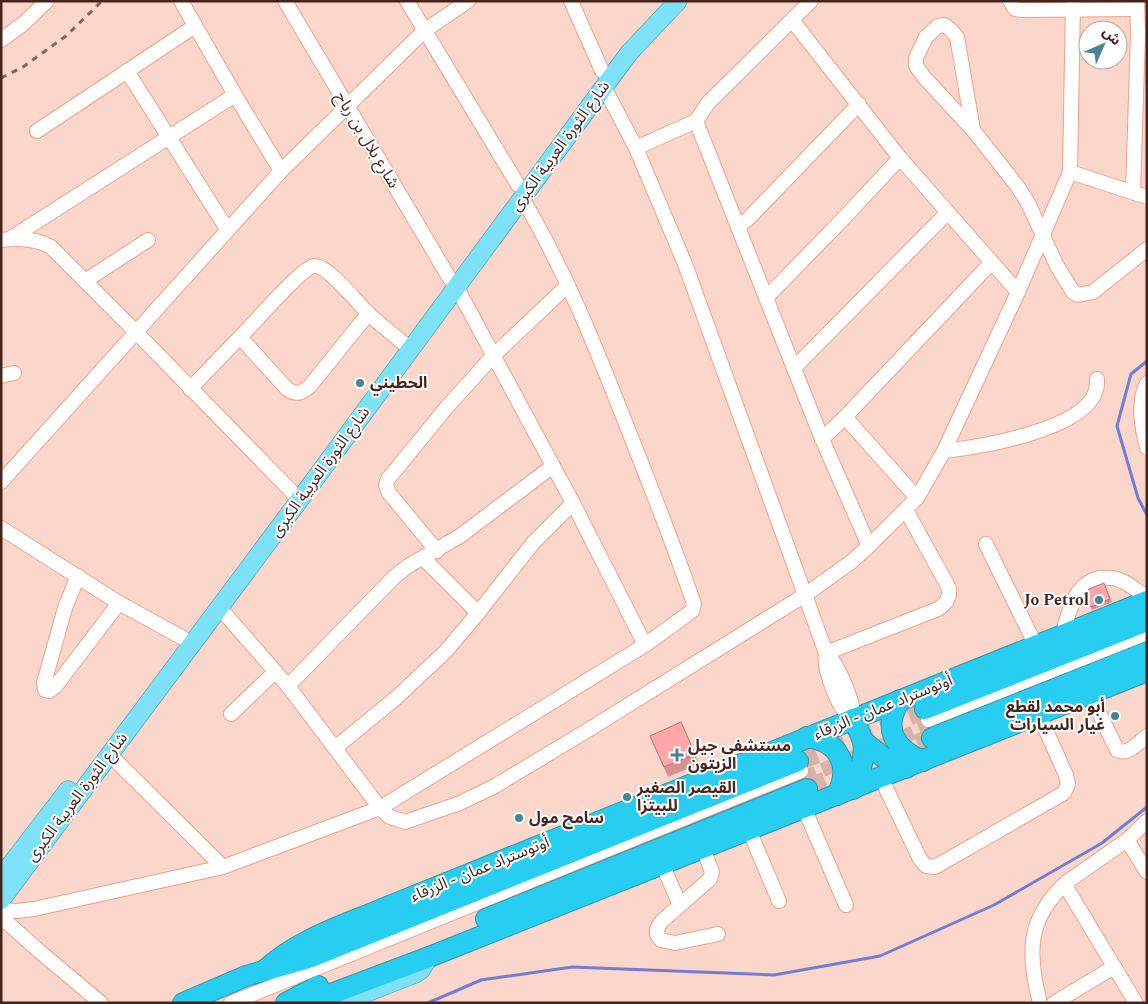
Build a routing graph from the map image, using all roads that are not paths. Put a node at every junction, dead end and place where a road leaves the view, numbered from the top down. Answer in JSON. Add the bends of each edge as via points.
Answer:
{"nodes":[{"id":1,"x":48,"y":1,"type":"edge"},
{"id":2,"x":181,"y":1,"type":"edge"},
{"id":3,"x":285,"y":1,"type":"edge"},
{"id":4,"x":408,"y":1,"type":"edge"},
{"id":5,"x":468,"y":1,"type":"edge"},
{"id":6,"x":571,"y":1,"type":"edge"},
{"id":7,"x":666,"y":1,"type":"edge"},
{"id":8,"x":678,"y":1,"type":"edge"},
{"id":9,"x":811,"y":1,"type":"edge"},
{"id":10,"x":1010,"y":1,"type":"edge"},
{"id":11,"x":1137,"y":5,"type":"edge"},
{"id":12,"x":33,"y":6,"type":"edge"},
{"id":13,"x":1073,"y":6,"type":"edge"},
{"id":14,"x":792,"y":20,"type":"junction"},
{"id":15,"x":194,"y":26,"type":"junction"},
{"id":16,"x":424,"y":31,"type":"junction"},
{"id":17,"x":1142,"y":38,"type":"edge"},
{"id":18,"x":1,"y":40,"type":"edge"},
{"id":19,"x":127,"y":71,"type":"junction"},
{"id":20,"x":603,"y":79,"type":"junction"},
{"id":21,"x":235,"y":95,"type":"junction"},
{"id":22,"x":859,"y":104,"type":"junction"},
{"id":23,"x":347,"y":106,"type":"junction"},
{"id":24,"x":696,"y":121,"type":"junction"},
{"id":25,"x":973,"y":130,"type":"junction"},
{"id":26,"x":37,"y":131,"type":"dead end"},
{"id":27,"x":168,"y":136,"type":"junction"},
{"id":28,"x":636,"y":148,"type":"junction"},
{"id":29,"x":900,"y":158,"type":"junction"},
{"id":30,"x":281,"y":170,"type":"junction"},
{"id":31,"x":1070,"y":172,"type":"junction"},
{"id":32,"x":520,"y":191,"type":"junction"},
{"id":33,"x":1133,"y":192,"type":"junction"},
{"id":34,"x":1147,"y":197,"type":"edge"},
{"id":35,"x":947,"y":213,"type":"junction"},
{"id":36,"x":738,"y":226,"type":"junction"},
{"id":37,"x":227,"y":229,"type":"junction"},
{"id":38,"x":1043,"y":233,"type":"junction"},
{"id":39,"x":6,"y":239,"type":"edge"},
{"id":40,"x":148,"y":240,"type":"dead end"},
{"id":41,"x":1147,"y":249,"type":"edge"},
{"id":42,"x":991,"y":263,"type":"junction"},
{"id":43,"x":85,"y":281,"type":"junction"},
{"id":44,"x":453,"y":282,"type":"junction"},
{"id":45,"x":568,"y":285,"type":"junction"},
{"id":46,"x":1018,"y":292,"type":"junction"},
{"id":47,"x":766,"y":298,"type":"junction"},
{"id":48,"x":368,"y":314,"type":"junction"},
{"id":49,"x":136,"y":332,"type":"junction"},
{"id":50,"x":240,"y":338,"type":"junction"},
{"id":51,"x":403,"y":343,"type":"junction"},
{"id":52,"x":493,"y":356,"type":"junction"},
{"id":53,"x":794,"y":368,"type":"junction"},
{"id":54,"x":1097,"y":379,"type":"dead end"},
{"id":55,"x":1147,"y":383,"type":"edge"},
{"id":56,"x":190,"y":389,"type":"junction"},
{"id":57,"x":845,"y":417,"type":"junction"},
{"id":58,"x":822,"y":439,"type":"junction"},
{"id":59,"x":1147,"y":448,"type":"edge"},
{"id":60,"x":944,"y":451,"type":"junction"},
{"id":61,"x":1,"y":462,"type":"edge"},
{"id":62,"x":16,"y":466,"type":"junction"},
{"id":63,"x":553,"y":466,"type":"junction"},
{"id":64,"x":1,"y":482,"type":"edge"},
{"id":65,"x":295,"y":498,"type":"junction"},
{"id":66,"x":917,"y":498,"type":"junction"},
{"id":67,"x":573,"y":503,"type":"junction"},
{"id":68,"x":906,"y":510,"type":"junction"},
{"id":69,"x":1,"y":528,"type":"edge"},
{"id":70,"x":986,"y":544,"type":"dead end"},
{"id":71,"x":870,"y":546,"type":"junction"},
{"id":72,"x":437,"y":551,"type":"junction"},
{"id":73,"x":423,"y":558,"type":"junction"},
{"id":74,"x":78,"y":576,"type":"junction"},
{"id":75,"x":805,"y":594,"type":"junction"},
{"id":76,"x":1147,"y":597,"type":"edge"},
{"id":77,"x":1147,"y":601,"type":"edge"},
{"id":78,"x":119,"y":603,"type":"junction"},
{"id":79,"x":219,"y":607,"type":"junction"},
{"id":80,"x":478,"y":613,"type":"junction"},
{"id":81,"x":1147,"y":621,"type":"edge"},
{"id":82,"x":1147,"y":632,"type":"edge"},
{"id":83,"x":1062,"y":636,"type":"junction"},
{"id":84,"x":183,"y":638,"type":"junction"},
{"id":85,"x":1147,"y":640,"type":"edge"},
{"id":86,"x":645,"y":645,"type":"junction"},
{"id":87,"x":1036,"y":646,"type":"junction"},
{"id":88,"x":1147,"y":652,"type":"edge"},
{"id":89,"x":826,"y":653,"type":"junction"},
{"id":90,"x":1147,"y":671,"type":"edge"},
{"id":91,"x":275,"y":672,"type":"junction"},
{"id":92,"x":288,"y":686,"type":"junction"},
{"id":93,"x":1090,"y":694,"type":"junction"},
{"id":94,"x":900,"y":700,"type":"junction"},
{"id":95,"x":231,"y":714,"type":"dead end"},
{"id":96,"x":1039,"y":715,"type":"junction"},
{"id":97,"x":853,"y":719,"type":"junction"},
{"id":98,"x":928,"y":724,"type":"junction"},
{"id":99,"x":1147,"y":736,"type":"edge"},
{"id":100,"x":807,"y":737,"type":"junction"},
{"id":101,"x":863,"y":741,"type":"junction"},
{"id":102,"x":335,"y":748,"type":"junction"},
{"id":103,"x":109,"y":754,"type":"junction"},
{"id":104,"x":914,"y":765,"type":"junction"},
{"id":105,"x":881,"y":778,"type":"junction"},
{"id":106,"x":803,"y":782,"type":"junction"},
{"id":107,"x":845,"y":792,"type":"junction"},
{"id":108,"x":380,"y":808,"type":"junction"},
{"id":109,"x":1147,"y":821,"type":"edge"},
{"id":110,"x":749,"y":830,"type":"junction"},
{"id":111,"x":1127,"y":840,"type":"junction"},
{"id":112,"x":703,"y":848,"type":"junction"},
{"id":113,"x":662,"y":864,"type":"junction"},
{"id":114,"x":223,"y":868,"type":"junction"},
{"id":115,"x":1147,"y":872,"type":"edge"},
{"id":116,"x":1,"y":877,"type":"edge"},
{"id":117,"x":1067,"y":882,"type":"junction"},
{"id":118,"x":1,"y":900,"type":"edge"},
{"id":119,"x":779,"y":901,"type":"dead end"},
{"id":120,"x":680,"y":905,"type":"junction"},
{"id":121,"x":846,"y":905,"type":"dead end"},
{"id":122,"x":1,"y":910,"type":"edge"},
{"id":123,"x":1,"y":917,"type":"edge"},
{"id":124,"x":718,"y":934,"type":"dead end"},
{"id":125,"x":429,"y":956,"type":"junction"},
{"id":126,"x":1114,"y":968,"type":"junction"},
{"id":127,"x":265,"y":970,"type":"junction"},
{"id":128,"x":370,"y":997,"type":"edge"},
{"id":129,"x":100,"y":1003,"type":"edge"},
{"id":130,"x":183,"y":1003,"type":"edge"},
{"id":131,"x":231,"y":1003,"type":"edge"},
{"id":132,"x":247,"y":1003,"type":"edge"},
{"id":133,"x":286,"y":1003,"type":"edge"},
{"id":134,"x":307,"y":1003,"type":"edge"},
{"id":135,"x":340,"y":1003,"type":"edge"},
{"id":136,"x":1040,"y":1003,"type":"edge"},
{"id":137,"x":1054,"y":1003,"type":"edge"},
{"id":138,"x":1136,"y":1003,"type":"edge"}],
"edges":[{"from":1,"to":12,"type":"street"},
{"from":2,"to":15,"type":"street"},
{"from":3,"to":23,"type":"street","name":"شارع بلال بن رباح"},
{"from":4,"to":16,"type":"street"},
{"from":5,"to":16,"type":"street"},
{"from":6,"to":20,"type":"street"},
{"from":7,"to":20,"type":"main road","name":"شارع الثورة العربية الكبرى","via":[[635,34]]},
{"from":8,"to":20,"type":"main road","name":"شارع الثورة العربية الكبرى"},
{"from":9,"to":14,"type":"street"},
{"from":10,"to":13,"type":"street","via":[[1015,9],[1020,10]]},
{"from":11,"to":13,"type":"street"},
{"from":11,"to":17,"type":"street"},
{"from":12,"to":18,"type":"street","via":[[24,24]]},
{"from":13,"to":31,"type":"street"},
{"from":14,"to":22,"type":"street"},
{"from":14,"to":24,"type":"street","via":[[708,103]]},
{"from":15,"to":19,"type":"street"},
{"from":15,"to":21,"type":"street"},
{"from":16,"to":23,"type":"street"},
{"from":16,"to":32,"type":"street"},
{"from":17,"to":33,"type":"street"},
{"from":19,"to":26,"type":"street"},
{"from":19,"to":27,"type":"street"},
{"from":20,"to":28,"type":"street"},
{"from":20,"to":32,"type":"main road","name":"شارع الثورة العربية الكبرى"},
{"from":21,"to":27,"type":"street"},
{"from":21,"to":30,"type":"street"},
{"from":22,"to":29,"type":"street"},
{"from":22,"to":36,"type":"street"},
{"from":23,"to":30,"type":"street"},
{"from":23,"to":44,"type":"street","name":"شارع بلال بن رباح"},
{"from":24,"to":28,"type":"street"},
{"from":24,"to":36,"type":"street"},
{"from":25,"to":25,"type":"street","via":[[956,37],[950,29],[938,26],[926,37],[916,58],[916,66]]},
{"from":25,"to":38,"type":"street","via":[[1018,187]]},
{"from":27,"to":37,"type":"street"},
{"from":27,"to":39,"type":"street"},
{"from":28,"to":75,"type":"street","via":[[699,299]]},
{"from":29,"to":35,"type":"street"},
{"from":29,"to":47,"type":"street"},
{"from":30,"to":37,"type":"street"},
{"from":31,"to":33,"type":"street"},
{"from":31,"to":38,"type":"street"},
{"from":32,"to":44,"type":"main road","name":"شارع الثورة العربية الكبرى"},
{"from":32,"to":45,"type":"street"},
{"from":33,"to":34,"type":"street"},
{"from":35,"to":42,"type":"street"},
{"from":35,"to":53,"type":"street"},
{"from":36,"to":47,"type":"street"},
{"from":37,"to":49,"type":"street"},
{"from":38,"to":41,"type":"street","via":[[1070,289],[1078,295],[1100,288]]},
{"from":38,"to":46,"type":"street"},
{"from":39,"to":43,"type":"street","via":[[27,239],[46,244]]},
{"from":40,"to":43,"type":"street"},
{"from":42,"to":46,"type":"street"},
{"from":42,"to":57,"type":"street"},
{"from":43,"to":49,"type":"street"},
{"from":44,"to":51,"type":"main road","name":"شارع الثورة العربية الكبرى"},
{"from":44,"to":52,"type":"street","name":"شارع بلال بن رباح"},
{"from":44,"to":65,"type":"main road","name":"شارع الثورة العربية الكبرى"},
{"from":45,"to":52,"type":"street"},
{"from":45,"to":86,"type":"street","via":[[589,330],[694,604],[689,614]]},
{"from":46,"to":60,"type":"street"},
{"from":47,"to":53,"type":"street"},
{"from":48,"to":50,"type":"street","via":[[329,273],[315,266],[302,274]]},
{"from":48,"to":50,"type":"street","via":[[310,386],[296,394],[287,389]]},
{"from":48,"to":51,"type":"street"},
{"from":49,"to":56,"type":"street"},
{"from":49,"to":62,"type":"street"},
{"from":50,"to":56,"type":"street"},
{"from":51,"to":65,"type":"main road","name":"شارع الثورة العربية الكبرى"},
{"from":52,"to":63,"type":"street","name":"شارع بلال بن رباح"},
{"from":52,"to":72,"type":"street","via":[[448,406],[386,485]]},
{"from":53,"to":58,"type":"street"},
{"from":54,"to":60,"type":"street","via":[[1096,390],[1088,403],[1058,424],[1001,442]]},
{"from":55,"to":59,"type":"street","via":[[1141,407]]},
{"from":56,"to":65,"type":"street"},
{"from":57,"to":58,"type":"street"},
{"from":57,"to":66,"type":"street"},
{"from":58,"to":71,"type":"street"},
{"from":60,"to":66,"type":"street"},
{"from":61,"to":62,"type":"street"},
{"from":62,"to":64,"type":"street"},
{"from":63,"to":67,"type":"street","name":"شارع بلال بن رباح"},
{"from":63,"to":72,"type":"street","via":[[489,516]]},
{"from":65,"to":79,"type":"main road","name":"شارع الثورة العربية الكبرى"},
{"from":65,"to":84,"type":"main road","name":"شارع الثورة العربية الكبرى"},
{"from":66,"to":68,"type":"street"},
{"from":67,"to":80,"type":"street","via":[[533,543]]},
{"from":67,"to":86,"type":"street","name":"شارع بلال بن رباح"},
{"from":68,"to":71,"type":"street"},
{"from":68,"to":89,"type":"street","via":[[949,588],[948,600],[938,608]]},
{"from":69,"to":74,"type":"street"},
{"from":70,"to":87,"type":"street"},
{"from":71,"to":75,"type":"street"},
{"from":72,"to":73,"type":"street"},
{"from":73,"to":80,"type":"street"},
{"from":73,"to":92,"type":"street","via":[[382,587]]},
{"from":74,"to":78,"type":"street"},
{"from":74,"to":78,"type":"street","via":[[61,619],[45,690],[55,687]]},
{"from":75,"to":89,"type":"street"},
{"from":75,"to":108,"type":"street","via":[[495,786],[460,803],[405,822],[390,817]]},
{"from":76,"to":83,"type":"street","via":[[1116,579],[1090,582],[1072,601]]},
{"from":77,"to":83,"type":"highway","name":"أوتوستراد عمان - الزرقاء"},
{"from":78,"to":84,"type":"street"},
{"from":79,"to":91,"type":"street"},
{"from":79,"to":103,"type":"main road","name":"شارع الثورة العربية الكبرى"},
{"from":80,"to":102,"type":"street","via":[[439,658]]},
{"from":81,"to":98,"type":"highway","name":"أوتوستراد عمان - الزرقاء"},
{"from":82,"to":98,"type":"street"},
{"from":83,"to":87,"type":"highway","name":"أوتوستراد عمان - الزرقاء"},
{"from":84,"to":116,"type":"main road","name":"شارع الثورة العربية الكبرى"},
{"from":85,"to":98,"type":"street"},
{"from":86,"to":108,"type":"street"},
{"from":87,"to":94,"type":"highway","name":"أوتوستراد عمان - الزرقاء"},
{"from":88,"to":98,"type":"highway"},
{"from":89,"to":97,"type":"street","via":[[835,664],[851,701]]},
{"from":90,"to":93,"type":"highway","name":"أوتوستراد عمان - الزرقاء"},
{"from":91,"to":92,"type":"street"},
{"from":91,"to":95,"type":"street"},
{"from":92,"to":102,"type":"street"},
{"from":93,"to":96,"type":"highway","name":"أوتوستراد عمان - الزرقاء"},
{"from":93,"to":99,"type":"street","via":[[1117,750],[1128,751]]},
{"from":94,"to":97,"type":"highway","name":"أوتوستراد عمان - الزرقاء"},
{"from":94,"to":104,"type":"highway","via":[[893,715],[892,732],[896,743]]},
{"from":96,"to":104,"type":"highway","name":"أوتوستراد عمان - الزرقاء"},
{"from":96,"to":105,"type":"street","via":[[1066,776],[1068,784],[1064,793],[935,867],[926,866],[920,859]]},
{"from":97,"to":100,"type":"highway","name":"أوتوستراد عمان - الزرقاء"},
{"from":97,"to":101,"type":"highway"},
{"from":100,"to":107,"type":"highway","via":[[829,744],[837,752],[842,762]]},
{"from":100,"to":127,"type":"highway","name":"أوتوستراد عمان - الزرقاء","via":[[364,916],[293,948]]},
{"from":101,"to":104,"type":"highway","via":[[883,757]]},
{"from":101,"to":107,"type":"highway","via":[[861,766]]},
{"from":102,"to":108,"type":"street"},
{"from":103,"to":114,"type":"street"},
{"from":103,"to":118,"type":"main road","name":"شارع الثورة العربية الكبرى"},
{"from":104,"to":105,"type":"highway","name":"أوتوستراد عمان - الزرقاء"},
{"from":105,"to":107,"type":"highway","name":"أوتوستراد عمان - الزرقاء"},
{"from":106,"to":107,"type":"highway","name":"أوتوستراد عمان - الزرقاء"},
{"from":106,"to":110,"type":"highway","name":"أوتوستراد عمان - الزرقاء"},
{"from":106,"to":121,"type":"street"},
{"from":106,"to":127,"type":"highway","name":"أوتوستراد عمان - الزرقاء","via":[[309,958]]},
{"from":106,"to":131,"type":"street"},
{"from":106,"to":132,"type":"street"},
{"from":106,"to":133,"type":"highway","name":"أوتوستراد عمان - الزرقاء","via":[[328,982]]},
{"from":108,"to":114,"type":"street"},
{"from":109,"to":111,"type":"street"},
{"from":110,"to":112,"type":"highway","name":"أوتوستراد عمان - الزرقاء"},
{"from":110,"to":119,"type":"street"},
{"from":111,"to":115,"type":"street"},
{"from":111,"to":117,"type":"street"},
{"from":112,"to":113,"type":"highway","name":"أوتوستراد عمان - الزرقاء"},
{"from":112,"to":120,"type":"street","via":[[711,876]]},
{"from":113,"to":120,"type":"street"},
{"from":113,"to":125,"type":"highway","name":"أوتوستراد عمان - الزرقاء"},
{"from":114,"to":122,"type":"street","via":[[34,909]]},
{"from":117,"to":126,"type":"street","via":[[1068,890]]},
{"from":117,"to":136,"type":"street","via":[[1047,905],[1032,938],[1032,964]]},
{"from":120,"to":124,"type":"street","via":[[659,925],[656,933],[661,940],[681,943]]},
{"from":123,"to":129,"type":"street"},
{"from":125,"to":128,"type":"main road","via":[[426,964],[415,974]]},
{"from":125,"to":134,"type":"highway","name":"أوتوستراد عمان - الزرقاء"},
{"from":126,"to":137,"type":"street"},
{"from":126,"to":138,"type":"street"},
{"from":127,"to":130,"type":"highway","name":"أوتوستراد عمان - الزرقاء"},
{"from":128,"to":135,"type":"main road"}]}
